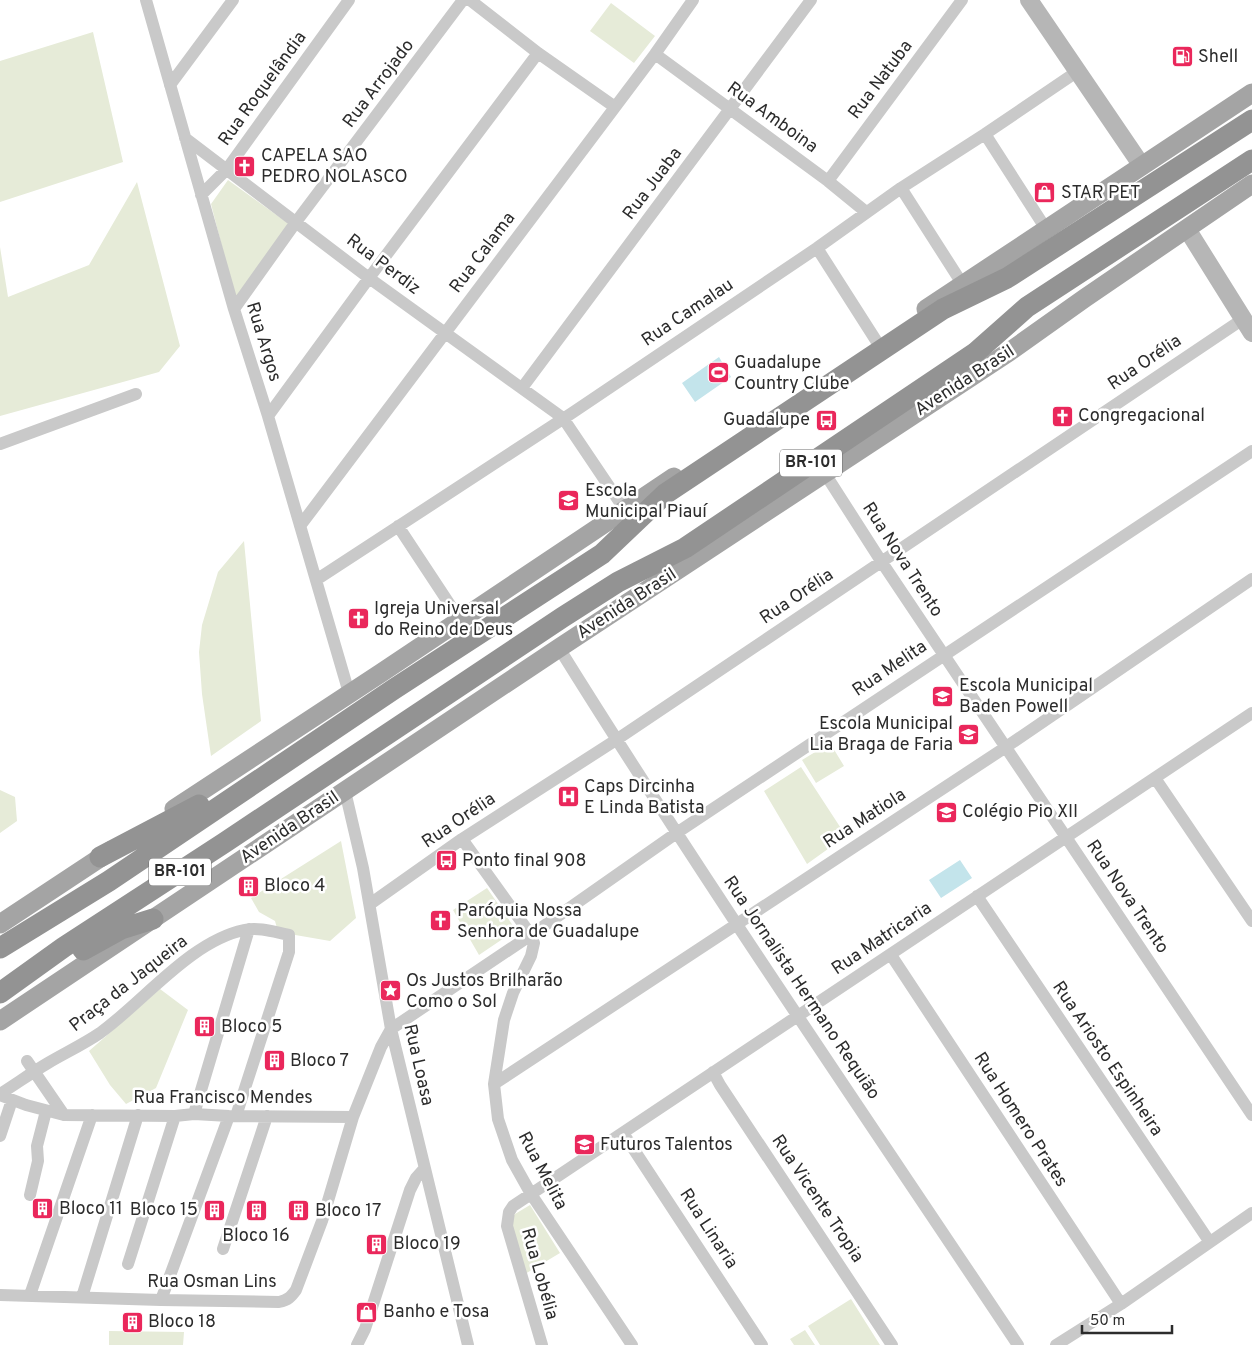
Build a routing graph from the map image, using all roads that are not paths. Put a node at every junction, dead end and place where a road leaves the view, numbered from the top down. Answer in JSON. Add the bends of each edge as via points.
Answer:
{"nodes":[{"id":1,"x":146,"y":0,"type":"edge"},
{"id":2,"x":233,"y":0,"type":"edge"},
{"id":3,"x":350,"y":0,"type":"edge"},
{"id":4,"x":464,"y":0,"type":"edge"},
{"id":5,"x":470,"y":0,"type":"edge"},
{"id":6,"x":692,"y":0,"type":"edge"},
{"id":7,"x":811,"y":0,"type":"edge"},
{"id":8,"x":962,"y":0,"type":"edge"},
{"id":9,"x":1029,"y":0,"type":"edge"},
{"id":10,"x":538,"y":53,"type":"junction"},
{"id":11,"x":655,"y":54,"type":"junction"},
{"id":12,"x":1078,"y":70,"type":"junction"},
{"id":13,"x":170,"y":85,"type":"junction"},
{"id":14,"x":1252,"y":93,"type":"edge"},
{"id":15,"x":615,"y":107,"type":"junction"},
{"id":16,"x":730,"y":109,"type":"junction"},
{"id":17,"x":1252,"y":120,"type":"edge"},
{"id":18,"x":985,"y":134,"type":"junction"},
{"id":19,"x":185,"y":138,"type":"junction"},
{"id":20,"x":1252,"y":160,"type":"edge"},
{"id":21,"x":1142,"y":166,"type":"junction"},
{"id":22,"x":227,"y":169,"type":"junction"},
{"id":23,"x":828,"y":181,"type":"junction"},
{"id":24,"x":1252,"y":184,"type":"edge"},
{"id":25,"x":901,"y":188,"type":"junction"},
{"id":26,"x":201,"y":195,"type":"junction"},
{"id":27,"x":866,"y":212,"type":"junction"},
{"id":28,"x":296,"y":222,"type":"junction"},
{"id":29,"x":1187,"y":229,"type":"junction"},
{"id":30,"x":1046,"y":230,"type":"junction"},
{"id":31,"x":817,"y":248,"type":"junction"},
{"id":32,"x":369,"y":278,"type":"junction"},
{"id":33,"x":963,"y":285,"type":"junction"},
{"id":34,"x":234,"y":310,"type":"junction"},
{"id":35,"x":1247,"y":326,"type":"edge"},
{"id":36,"x":445,"y":332,"type":"junction"},
{"id":37,"x":877,"y":342,"type":"junction"},
{"id":38,"x":522,"y":388,"type":"junction"},
{"id":39,"x":136,"y":394,"type":"dead end"},
{"id":40,"x":268,"y":416,"type":"junction"},
{"id":41,"x":563,"y":418,"type":"junction"},
{"id":42,"x":0,"y":444,"type":"edge"},
{"id":43,"x":1252,"y":451,"type":"edge"},
{"id":44,"x":824,"y":472,"type":"junction"},
{"id":45,"x":625,"y":510,"type":"junction"},
{"id":46,"x":300,"y":526,"type":"junction"},
{"id":47,"x":398,"y":526,"type":"junction"},
{"id":48,"x":881,"y":561,"type":"junction"},
{"id":49,"x":1252,"y":579,"type":"edge"},
{"id":50,"x":316,"y":580,"type":"junction"},
{"id":51,"x":460,"y":620,"type":"junction"},
{"id":52,"x":559,"y":648,"type":"junction"},
{"id":53,"x":944,"y":654,"type":"junction"},
{"id":54,"x":349,"y":693,"type":"junction"},
{"id":55,"x":1250,"y":720,"type":"edge"},
{"id":56,"x":616,"y":740,"type":"junction"},
{"id":57,"x":1006,"y":747,"type":"junction"},
{"id":58,"x":299,"y":753,"type":"junction"},
{"id":59,"x":1155,"y":778,"type":"junction"},
{"id":60,"x":345,"y":791,"type":"junction"},
{"id":61,"x":678,"y":832,"type":"junction"},
{"id":62,"x":1066,"y":837,"type":"junction"},
{"id":63,"x":462,"y":839,"type":"junction"},
{"id":64,"x":100,"y":857,"type":"junction"},
{"id":65,"x":977,"y":896,"type":"junction"},
{"id":66,"x":370,"y":904,"type":"junction"},
{"id":67,"x":153,"y":919,"type":"junction"},
{"id":68,"x":1252,"y":921,"type":"edge"},
{"id":69,"x":0,"y":924,"type":"edge"},
{"id":70,"x":737,"y":925,"type":"junction"},
{"id":71,"x":250,"y":929,"type":"junction"},
{"id":72,"x":530,"y":935,"type":"junction"},
{"id":73,"x":0,"y":948,"type":"edge"},
{"id":74,"x":890,"y":955,"type":"junction"},
{"id":75,"x":0,"y":993,"type":"edge"},
{"id":76,"x":0,"y":1001,"type":"edge"},
{"id":77,"x":798,"y":1015,"type":"junction"},
{"id":78,"x":0,"y":1022,"type":"edge"},
{"id":79,"x":392,"y":1030,"type":"junction"},
{"id":80,"x":30,"y":1066,"type":"junction"},
{"id":81,"x":714,"y":1072,"type":"junction"},
{"id":82,"x":494,"y":1084,"type":"junction"},
{"id":83,"x":0,"y":1095,"type":"edge"},
{"id":84,"x":12,"y":1100,"type":"junction"},
{"id":85,"x":46,"y":1111,"type":"junction"},
{"id":86,"x":194,"y":1114,"type":"junction"},
{"id":87,"x":64,"y":1115,"type":"junction"},
{"id":88,"x":92,"y":1115,"type":"junction"},
{"id":89,"x":138,"y":1115,"type":"junction"},
{"id":90,"x":1252,"y":1115,"type":"edge"},
{"id":91,"x":175,"y":1116,"type":"junction"},
{"id":92,"x":233,"y":1116,"type":"junction"},
{"id":93,"x":268,"y":1116,"type":"junction"},
{"id":94,"x":353,"y":1117,"type":"junction"},
{"id":95,"x":623,"y":1133,"type":"junction"},
{"id":96,"x":0,"y":1136,"type":"edge"},
{"id":97,"x":424,"y":1169,"type":"junction"},
{"id":98,"x":531,"y":1194,"type":"junction"},
{"id":99,"x":30,"y":1195,"type":"dead end"},
{"id":100,"x":1252,"y":1213,"type":"edge"},
{"id":101,"x":1209,"y":1242,"type":"junction"},
{"id":102,"x":223,"y":1249,"type":"dead end"},
{"id":103,"x":128,"y":1264,"type":"dead end"},
{"id":104,"x":0,"y":1295,"type":"edge"},
{"id":105,"x":30,"y":1295,"type":"junction"},
{"id":106,"x":82,"y":1297,"type":"junction"},
{"id":107,"x":161,"y":1300,"type":"junction"},
{"id":108,"x":1121,"y":1304,"type":"junction"},
{"id":109,"x":358,"y":1345,"type":"edge"},
{"id":110,"x":468,"y":1345,"type":"edge"},
{"id":111,"x":542,"y":1345,"type":"edge"},
{"id":112,"x":632,"y":1345,"type":"edge"},
{"id":113,"x":762,"y":1345,"type":"edge"},
{"id":114,"x":892,"y":1345,"type":"edge"},
{"id":115,"x":1018,"y":1345,"type":"edge"},
{"id":116,"x":1056,"y":1345,"type":"edge"}],
"edges":[{"from":1,"to":13,"type":"street","name":"Rua Argos"},
{"from":2,"to":13,"type":"street"},
{"from":3,"to":22,"type":"street","name":"Rua Roquelândia"},
{"from":4,"to":28,"type":"street","name":"Rua Arrojado"},
{"from":5,"to":10,"type":"street"},
{"from":6,"to":11,"type":"street","name":"Rua Calama"},
{"from":7,"to":16,"type":"street","name":"Rua Juaba"},
{"from":8,"to":23,"type":"street","name":"Rua Natuba"},
{"from":9,"to":12,"type":"main road"},
{"from":10,"to":15,"type":"street"},
{"from":10,"to":32,"type":"street"},
{"from":11,"to":15,"type":"street","name":"Rua Calama"},
{"from":11,"to":16,"type":"street","name":"Rua Amboina"},
{"from":12,"to":18,"type":"street","name":"Rua Camalau"},
{"from":12,"to":21,"type":"main road"},
{"from":13,"to":19,"type":"street","name":"Rua Argos"},
{"from":14,"to":21,"type":"main road"},
{"from":15,"to":36,"type":"street","name":"Rua Calama"},
{"from":16,"to":23,"type":"street","name":"Rua Amboina"},
{"from":16,"to":38,"type":"street","name":"Rua Juaba"},
{"from":17,"to":58,"type":"highway","number":"BR-101","via":[[1007,278],[935,314],[665,494],[602,554]]},
{"from":18,"to":25,"type":"street","name":"Rua Camalau"},
{"from":18,"to":30,"type":"street"},
{"from":19,"to":22,"type":"street","name":"Rua Perdiz"},
{"from":19,"to":26,"type":"street","name":"Rua Argos"},
{"from":20,"to":75,"type":"highway","name":"Avenida Brasil","number":"BR-101","via":[[1026,307],[975,353],[685,548],[618,582],[563,617],[64,947]]},
{"from":21,"to":30,"type":"main road"},
{"from":22,"to":26,"type":"street","name":"Rua Roquelândia"},
{"from":22,"to":28,"type":"street","name":"Rua Perdiz"},
{"from":23,"to":27,"type":"street","name":"Rua Amboina"},
{"from":24,"to":29,"type":"main road","name":"Avenida Brasil"},
{"from":25,"to":27,"type":"street","name":"Rua Camalau"},
{"from":25,"to":33,"type":"street"},
{"from":26,"to":34,"type":"street","name":"Rua Argos"},
{"from":27,"to":31,"type":"street","name":"Rua Camalau"},
{"from":28,"to":32,"type":"street","name":"Rua Perdiz"},
{"from":28,"to":34,"type":"street","name":"Rua Arrojado"},
{"from":29,"to":35,"type":"main road"},
{"from":29,"to":44,"type":"main road","name":"Avenida Brasil","via":[[1009,352]]},
{"from":30,"to":33,"type":"main road"},
{"from":31,"to":37,"type":"street"},
{"from":31,"to":41,"type":"street","name":"Rua Camalau"},
{"from":32,"to":36,"type":"street","name":"Rua Perdiz"},
{"from":32,"to":40,"type":"street"},
{"from":33,"to":37,"type":"main road"},
{"from":34,"to":40,"type":"street","name":"Rua Argos"},
{"from":35,"to":48,"type":"street","name":"Rua Orélia"},
{"from":36,"to":38,"type":"street","name":"Rua Perdiz"},
{"from":36,"to":46,"type":"street","name":"Rua Calama"},
{"from":37,"to":45,"type":"main road"},
{"from":38,"to":41,"type":"street","name":"Rua Perdiz"},
{"from":39,"to":42,"type":"street"},
{"from":40,"to":46,"type":"street","name":"Rua Argos"},
{"from":41,"to":45,"type":"street","name":"Rua Perdiz"},
{"from":41,"to":47,"type":"street","name":"Rua Camalau"},
{"from":43,"to":53,"type":"street","name":"Rua Melita"},
{"from":44,"to":48,"type":"street","name":"Rua Nova Trento"},
{"from":44,"to":52,"type":"main road","name":"Avenida Brasil"},
{"from":45,"to":51,"type":"main road"},
{"from":46,"to":50,"type":"street","name":"Rua Argos"},
{"from":47,"to":50,"type":"street","name":"Rua Camalau"},
{"from":47,"to":51,"type":"street"},
{"from":48,"to":53,"type":"street","name":"Rua Nova Trento"},
{"from":48,"to":56,"type":"street","name":"Rua Orélia"},
{"from":49,"to":57,"type":"street","name":"Rua Matiola"},
{"from":50,"to":54,"type":"street","name":"Rua Argos"},
{"from":51,"to":54,"type":"main road"},
{"from":52,"to":56,"type":"street","name":"Rua Jornalista Hermano Requião"},
{"from":52,"to":60,"type":"main road","name":"Avenida Brasil"},
{"from":53,"to":57,"type":"street","name":"Rua Nova Trento"},
{"from":53,"to":61,"type":"street","name":"Rua Melita"},
{"from":54,"to":64,"type":"main road"},
{"from":55,"to":59,"type":"street","name":"Rua Matricaria"},
{"from":56,"to":61,"type":"street","name":"Rua Jornalista Hermano Requião"},
{"from":56,"to":63,"type":"street","name":"Rua Orélia"},
{"from":57,"to":62,"type":"street","name":"Rua Nova Trento"},
{"from":57,"to":70,"type":"street","name":"Rua Matiola"},
{"from":58,"to":64,"type":"highway"},
{"from":58,"to":73,"type":"highway","number":"BR-101","via":[[109,881]]},
{"from":59,"to":62,"type":"street","name":"Rua Matricaria"},
{"from":59,"to":68,"type":"street"},
{"from":60,"to":66,"type":"street","name":"Rua Loasa"},
{"from":60,"to":67,"type":"main road","name":"Avenida Brasil"},
{"from":61,"to":70,"type":"street","name":"Rua Jornalista Hermano Requião"},
{"from":61,"to":72,"type":"street","name":"Rua Melita"},
{"from":62,"to":65,"type":"street","name":"Rua Matricaria"},
{"from":62,"to":90,"type":"street","name":"Rua Nova Trento"},
{"from":63,"to":66,"type":"street","name":"Rua Orélia"},
{"from":63,"to":72,"type":"street"},
{"from":64,"to":69,"type":"main road"},
{"from":65,"to":74,"type":"street","name":"Rua Matricaria"},
{"from":65,"to":101,"type":"street","name":"Rua Ariosto Espinheira"},
{"from":66,"to":79,"type":"street","name":"Rua Loasa"},
{"from":67,"to":76,"type":"highway","via":[[121,929]]},
{"from":67,"to":78,"type":"main road","name":"Avenida Brasil"},
{"from":70,"to":77,"type":"street","name":"Rua Jornalista Hermano Requião"},
{"from":70,"to":82,"type":"street","name":"Rua Matiola"},
{"from":71,"to":80,"type":"street","name":"Praça da Jaqueira","via":[[202,948],[100,1033]]},
{"from":71,"to":86,"type":"street"},
{"from":71,"to":92,"type":"street","name":"Praça da Jaqueira","via":[[289,935],[288,960]]},
{"from":72,"to":79,"type":"street"},
{"from":72,"to":82,"type":"street","name":"Rua Melita","via":[[533,948],[504,1020]]},
{"from":74,"to":77,"type":"street","name":"Rua Matricaria"},
{"from":74,"to":108,"type":"street","name":"Rua Homero Prates"},
{"from":77,"to":81,"type":"street","name":"Rua Matricaria"},
{"from":77,"to":115,"type":"street","name":"Rua Jornalista Hermano Requião"},
{"from":79,"to":94,"type":"street","via":[[381,1047]]},
{"from":79,"to":97,"type":"street","name":"Rua Loasa"},
{"from":80,"to":83,"type":"street","name":"Praça da Jaqueira"},
{"from":80,"to":87,"type":"street"},
{"from":81,"to":95,"type":"street","name":"Rua Matricaria"},
{"from":81,"to":114,"type":"street","name":"Rua Vicente Tropia","via":[[720,1086]]},
{"from":82,"to":98,"type":"street","name":"Rua Melita","via":[[504,1138]]},
{"from":83,"to":84,"type":"street","name":"Rua Francisco Mendes"},
{"from":84,"to":85,"type":"street","name":"Rua Francisco Mendes"},
{"from":84,"to":96,"type":"street"},
{"from":85,"to":87,"type":"street","name":"Rua Francisco Mendes"},
{"from":85,"to":99,"type":"street"},
{"from":86,"to":91,"type":"street","name":"Rua Francisco Mendes"},
{"from":86,"to":92,"type":"street","name":"Rua Francisco Mendes"},
{"from":87,"to":88,"type":"street","name":"Rua Francisco Mendes"},
{"from":88,"to":89,"type":"street","name":"Rua Francisco Mendes"},
{"from":88,"to":105,"type":"street"},
{"from":89,"to":91,"type":"street","name":"Rua Francisco Mendes"},
{"from":89,"to":106,"type":"street"},
{"from":91,"to":103,"type":"street"},
{"from":92,"to":93,"type":"street","name":"Rua Francisco Mendes"},
{"from":92,"to":107,"type":"street"},
{"from":93,"to":94,"type":"street","name":"Rua Francisco Mendes"},
{"from":93,"to":102,"type":"street"},
{"from":94,"to":107,"type":"street","name":"Rua Osman Lins","via":[[322,1221],[292,1296],[279,1302]]},
{"from":95,"to":98,"type":"street","name":"Rua Matricaria"},
{"from":95,"to":113,"type":"street","name":"Rua Linaria"},
{"from":97,"to":109,"type":"street","via":[[410,1190]]},
{"from":97,"to":110,"type":"street","name":"Rua Loasa"},
{"from":98,"to":111,"type":"street","name":"Rua Lobélia","via":[[509,1212],[507,1226]]},
{"from":98,"to":112,"type":"street","name":"Rua Melita"},
{"from":100,"to":101,"type":"street"},
{"from":101,"to":108,"type":"street"},
{"from":104,"to":105,"type":"street","name":"Rua Osman Lins"},
{"from":105,"to":106,"type":"street","name":"Rua Osman Lins"},
{"from":106,"to":107,"type":"street","name":"Rua Osman Lins"},
{"from":108,"to":116,"type":"street"}]}
